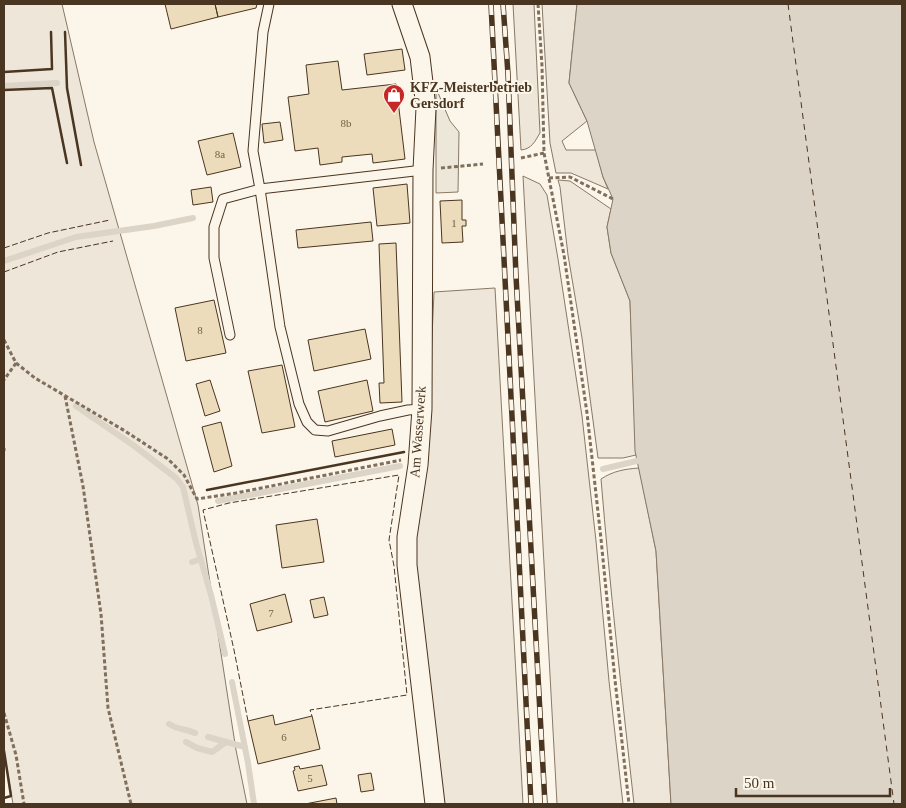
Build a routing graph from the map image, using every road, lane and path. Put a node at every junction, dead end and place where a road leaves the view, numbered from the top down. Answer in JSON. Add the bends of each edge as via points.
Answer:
{"nodes":[{"id":1,"x":269,"y":4,"type":"edge"},
{"id":2,"x":402,"y":4,"type":"edge"},
{"id":3,"x":538,"y":4,"type":"edge"},
{"id":4,"x":544,"y":153,"type":"junction"},
{"id":5,"x":521,"y":158,"type":"dead end"},
{"id":6,"x":483,"y":164,"type":"dead end"},
{"id":7,"x":423,"y":170,"type":"junction"},
{"id":8,"x":549,"y":178,"type":"junction"},
{"id":9,"x":260,"y":189,"type":"junction"},
{"id":10,"x":613,"y":199,"type":"dead end"},
{"id":11,"x":230,"y":335,"type":"dead end"},
{"id":12,"x":4,"y":340,"type":"edge"},
{"id":13,"x":16,"y":364,"type":"junction"},
{"id":14,"x":4,"y":380,"type":"edge"},
{"id":15,"x":64,"y":395,"type":"junction"},
{"id":16,"x":422,"y":409,"type":"junction"},
{"id":17,"x":418,"y":465,"type":"junction"},
{"id":18,"x":4,"y":713,"type":"edge"},
{"id":19,"x":24,"y":804,"type":"edge"},
{"id":20,"x":131,"y":804,"type":"edge"},
{"id":21,"x":435,"y":804,"type":"edge"},
{"id":22,"x":629,"y":804,"type":"edge"}],
"edges":[{"from":1,"to":9,"type":"lane","via":[[262,32],[253,151]]},
{"from":2,"to":7,"type":"street","name":"Am Wasserwerk","via":[[420,57],[426,108]]},
{"from":3,"to":4,"type":"path"},
{"from":4,"to":5,"type":"path"},
{"from":4,"to":8,"type":"path"},
{"from":6,"to":7,"type":"path"},
{"from":7,"to":9,"type":"lane"},
{"from":7,"to":16,"type":"street","name":"Am Wasserwerk"},
{"from":8,"to":10,"type":"path","via":[[570,177]]},
{"from":8,"to":22,"type":"path","via":[[564,255],[587,413]]},
{"from":9,"to":11,"type":"lane","via":[[223,199],[214,227],[214,258]]},
{"from":9,"to":16,"type":"lane","via":[[280,328],[299,404],[307,422],[315,430],[328,431],[370,418]]},
{"from":12,"to":13,"type":"path"},
{"from":13,"to":14,"type":"path"},
{"from":13,"to":15,"type":"path"},
{"from":15,"to":17,"type":"path","via":[[168,459],[184,475],[197,499],[401,460]]},
{"from":15,"to":20,"type":"path","via":[[83,486],[100,614],[108,708]]},
{"from":16,"to":17,"type":"street","name":"Am Wasserwerk"},
{"from":17,"to":21,"type":"street","name":"Am Wasserwerk","via":[[407,537],[407,565]]},
{"from":18,"to":19,"type":"path","via":[[16,755]]}]}
